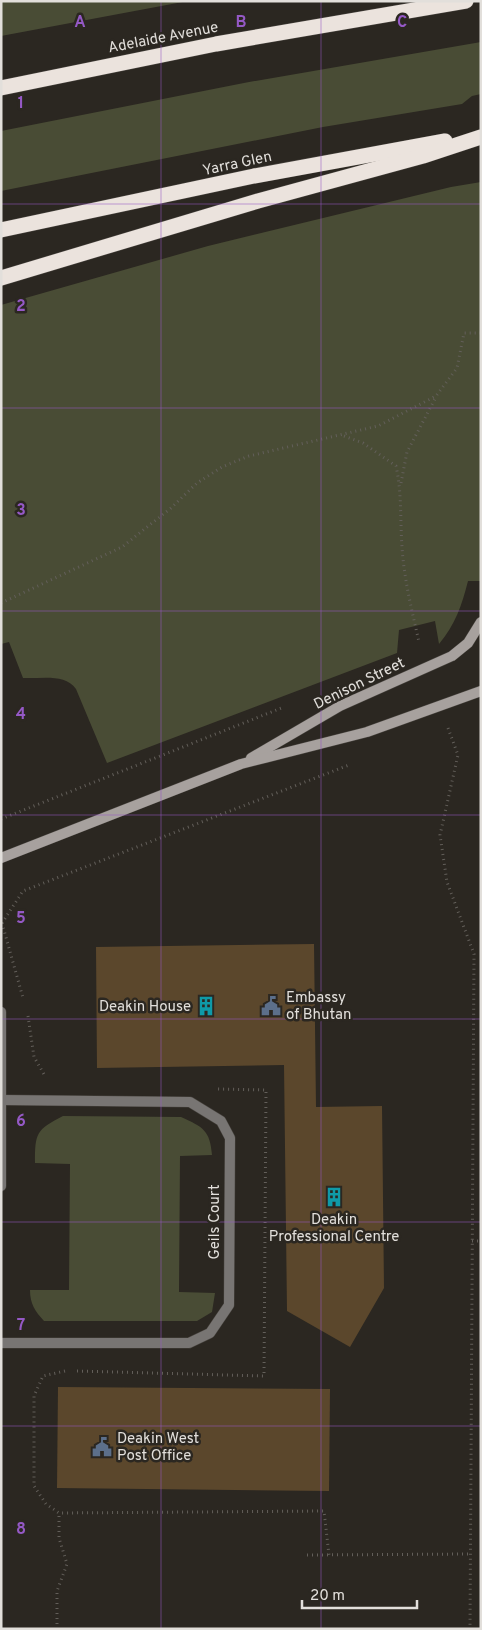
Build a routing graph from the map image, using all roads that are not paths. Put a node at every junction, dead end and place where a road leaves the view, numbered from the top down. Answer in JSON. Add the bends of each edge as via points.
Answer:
{"nodes":[{"id":1,"x":466,"y":1,"type":"edge"},
{"id":2,"x":6,"y":86,"type":"edge"},
{"id":3,"x":481,"y":137,"type":"edge"},
{"id":4,"x":1,"y":230,"type":"edge"},
{"id":5,"x":1,"y":278,"type":"edge"},
{"id":6,"x":481,"y":622,"type":"edge"},
{"id":7,"x":481,"y":691,"type":"edge"},
{"id":8,"x":241,"y":764,"type":"junction"},
{"id":9,"x":1,"y":858,"type":"edge"},
{"id":10,"x":1,"y":1012,"type":"edge"},
{"id":11,"x":2,"y":1100,"type":"edge"},
{"id":12,"x":1,"y":1186,"type":"edge"},
{"id":13,"x":1,"y":1342,"type":"edge"}],
"edges":[{"from":1,"to":2,"type":"highway","name":"Adelaide Avenue","via":[[216,44]]},
{"from":3,"to":4,"type":"highway","name":"Yarra Glen","via":[[264,175]]},
{"from":3,"to":5,"type":"highway"},
{"from":6,"to":8,"type":"street","name":"Denison Street","via":[[468,642],[452,656],[340,706]]},
{"from":7,"to":8,"type":"street","name":"Denison Street","via":[[367,732]]},
{"from":8,"to":9,"type":"street","name":"Denison Street"},
{"from":10,"to":11,"type":"street"},
{"from":11,"to":12,"type":"street"},
{"from":11,"to":13,"type":"street","name":"Geils Court","via":[[190,1102],[221,1121],[230,1138],[229,1305],[210,1333],[189,1342]]}]}
